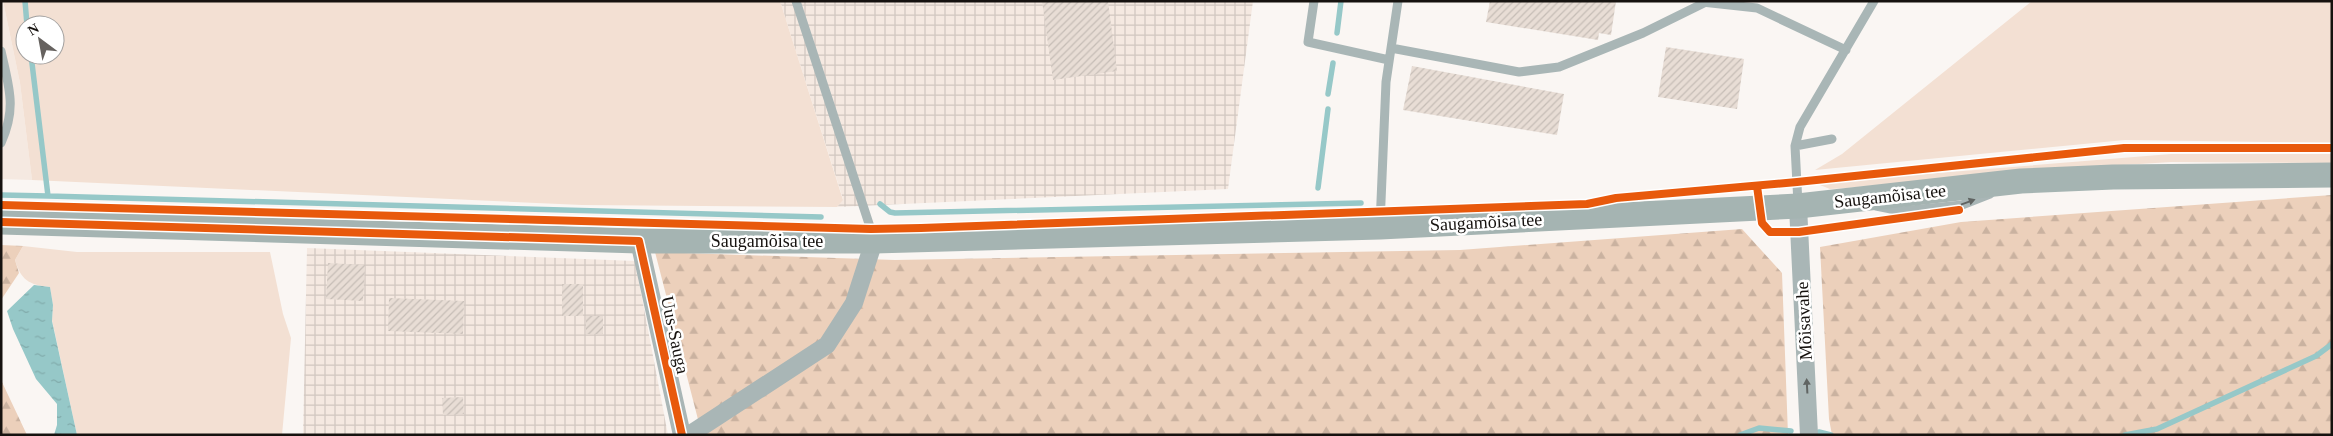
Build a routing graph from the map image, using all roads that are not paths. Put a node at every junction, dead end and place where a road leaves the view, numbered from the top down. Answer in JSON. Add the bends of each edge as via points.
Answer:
{"nodes":[{"id":1,"x":796,"y":1,"type":"edge"},
{"id":2,"x":1314,"y":1,"type":"edge"},
{"id":3,"x":1398,"y":1,"type":"edge"},
{"id":4,"x":1874,"y":1,"type":"edge"},
{"id":5,"x":1702,"y":2,"type":"edge"},
{"id":6,"x":1391,"y":48,"type":"junction"},
{"id":7,"x":1846,"y":50,"type":"junction"},
{"id":8,"x":1,"y":51,"type":"edge"},
{"id":9,"x":1389,"y":60,"type":"junction"},
{"id":10,"x":1832,"y":139,"type":"dead end"},
{"id":11,"x":1,"y":143,"type":"edge"},
{"id":12,"x":1795,"y":146,"type":"junction"},
{"id":13,"x":2332,"y":175,"type":"edge"},
{"id":14,"x":1798,"y":206,"type":"junction"},
{"id":15,"x":1,"y":222,"type":"edge"},
{"id":16,"x":1380,"y":227,"type":"junction"},
{"id":17,"x":639,"y":241,"type":"junction"},
{"id":18,"x":874,"y":241,"type":"junction"},
{"id":19,"x":682,"y":435,"type":"edge"},
{"id":20,"x":689,"y":435,"type":"edge"},
{"id":21,"x":1809,"y":435,"type":"edge"}],
"edges":[{"from":1,"to":18,"type":"lane"},
{"from":2,"to":9,"type":"lane","via":[[1308,42]]},
{"from":3,"to":6,"type":"lane"},
{"from":4,"to":7,"type":"lane"},
{"from":5,"to":6,"type":"lane","via":[[1643,33],[1559,67],[1519,72]]},
{"from":5,"to":7,"type":"lane","via":[[1757,8]]},
{"from":6,"to":9,"type":"lane"},
{"from":7,"to":12,"type":"lane","via":[[1800,127]]},
{"from":8,"to":11,"type":"lane","via":[[11,100],[9,124]]},
{"from":9,"to":16,"type":"lane"},
{"from":10,"to":12,"type":"lane"},
{"from":12,"to":14,"type":"lane"},
{"from":13,"to":14,"type":"street","name":"Saugamõisa tee","via":[[2021,181]]},
{"from":14,"to":16,"type":"street","name":"Saugamõisa tee"},
{"from":21,"to":14,"type":"street","name":"Mõisavahe","one_way":true},
{"from":15,"to":17,"type":"street","name":"Saugamõisa tee"},
{"from":16,"to":18,"type":"street","name":"Saugamõisa tee"},
{"from":17,"to":18,"type":"street","name":"Saugamõisa tee"},
{"from":17,"to":19,"type":"street","name":"Uus-Sauga"},
{"from":18,"to":20,"type":"street","via":[[854,303],[828,345]]}]}
